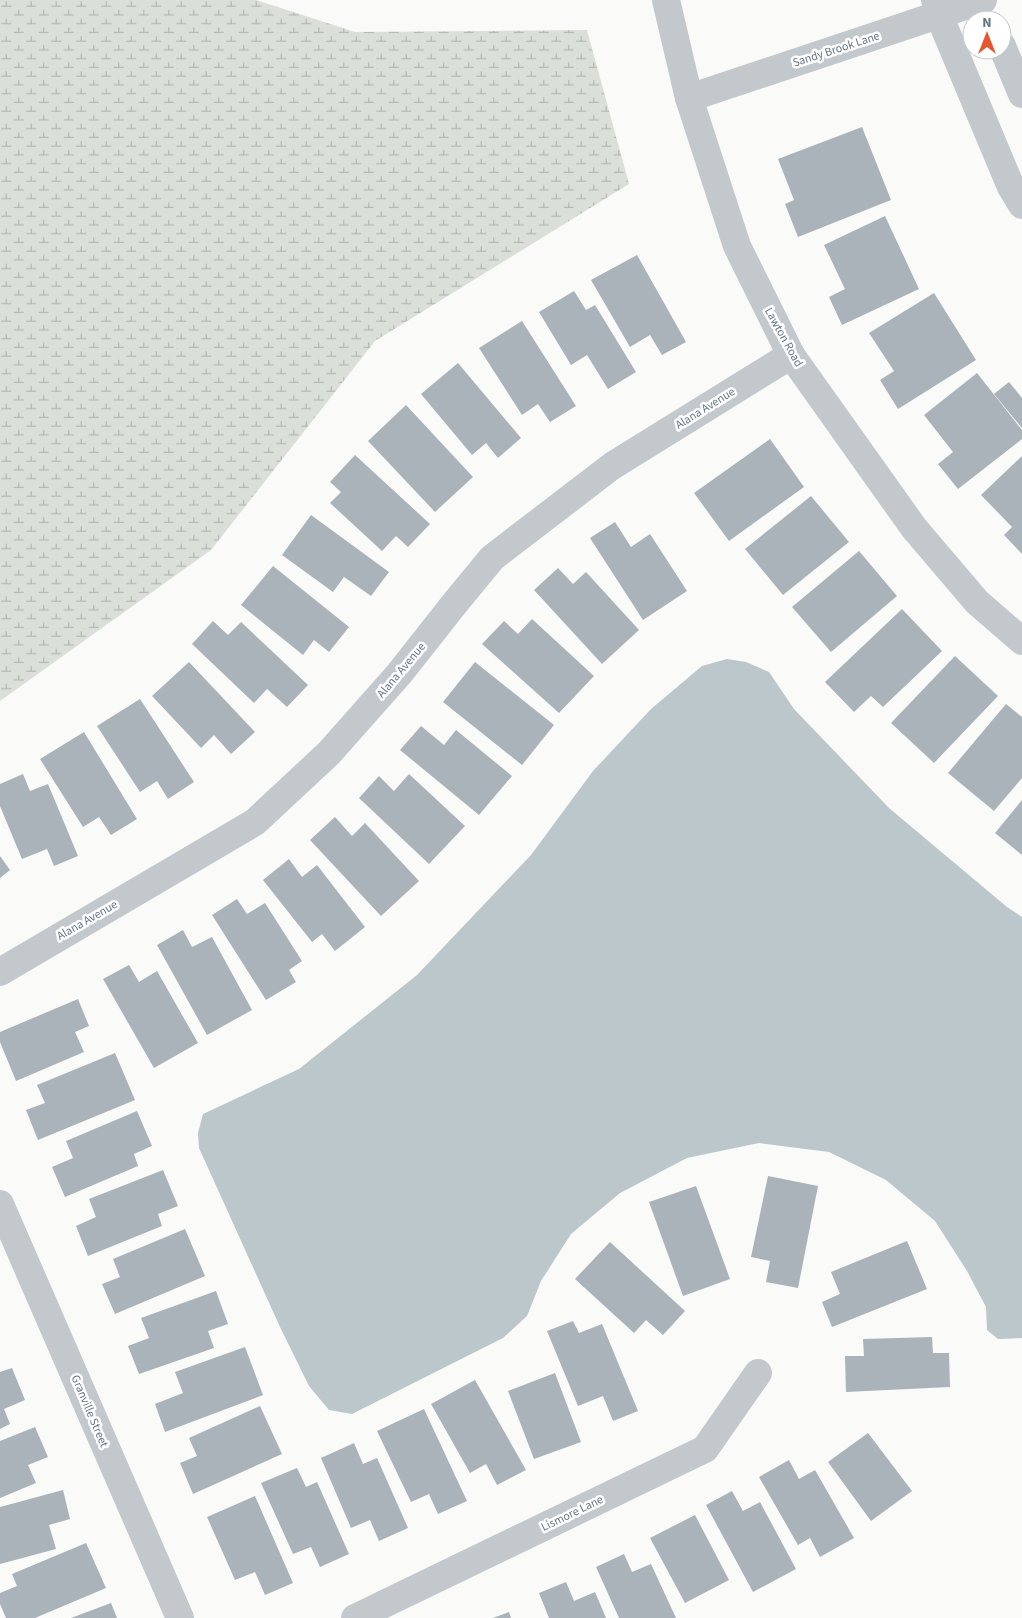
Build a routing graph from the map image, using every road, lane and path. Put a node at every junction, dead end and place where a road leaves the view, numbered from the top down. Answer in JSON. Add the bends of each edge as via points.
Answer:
{"nodes":[{"id":1,"x":666,"y":0,"type":"edge"},
{"id":2,"x":983,"y":0,"type":"edge"},
{"id":3,"x":937,"y":8,"type":"edge"},
{"id":4,"x":1008,"y":60,"type":"edge"},
{"id":5,"x":1022,"y":94,"type":"edge"},
{"id":6,"x":689,"y":98,"type":"junction"},
{"id":7,"x":1022,"y":205,"type":"edge"},
{"id":8,"x":791,"y":355,"type":"junction"},
{"id":9,"x":1022,"y":641,"type":"edge"},
{"id":10,"x":0,"y":972,"type":"edge"},
{"id":11,"x":0,"y":1204,"type":"edge"},
{"id":12,"x":758,"y":1373,"type":"dead end"},
{"id":13,"x":180,"y":1618,"type":"edge"},
{"id":14,"x":355,"y":1618,"type":"edge"}],
"edges":[{"from":1,"to":6,"type":"street","name":"Lawton Road"},
{"from":2,"to":3,"type":"street","name":"Sandy Brook Lane"},
{"from":3,"to":6,"type":"street","name":"Sandy Brook Lane"},
{"from":3,"to":7,"type":"street","via":[[1011,187]]},
{"from":4,"to":5,"type":"street"},
{"from":6,"to":8,"type":"street","name":"Lawton Road","via":[[737,246]]},
{"from":8,"to":9,"type":"street","name":"Lawton Road","via":[[914,528],[977,602]]},
{"from":8,"to":10,"type":"street","name":"Alana Avenue","via":[[612,466],[492,558],[400,674],[336,746],[254,822]]},
{"from":11,"to":13,"type":"street","name":"Granville Street"},
{"from":12,"to":14,"type":"street","name":"Lismore Lane","via":[[705,1449]]}]}
